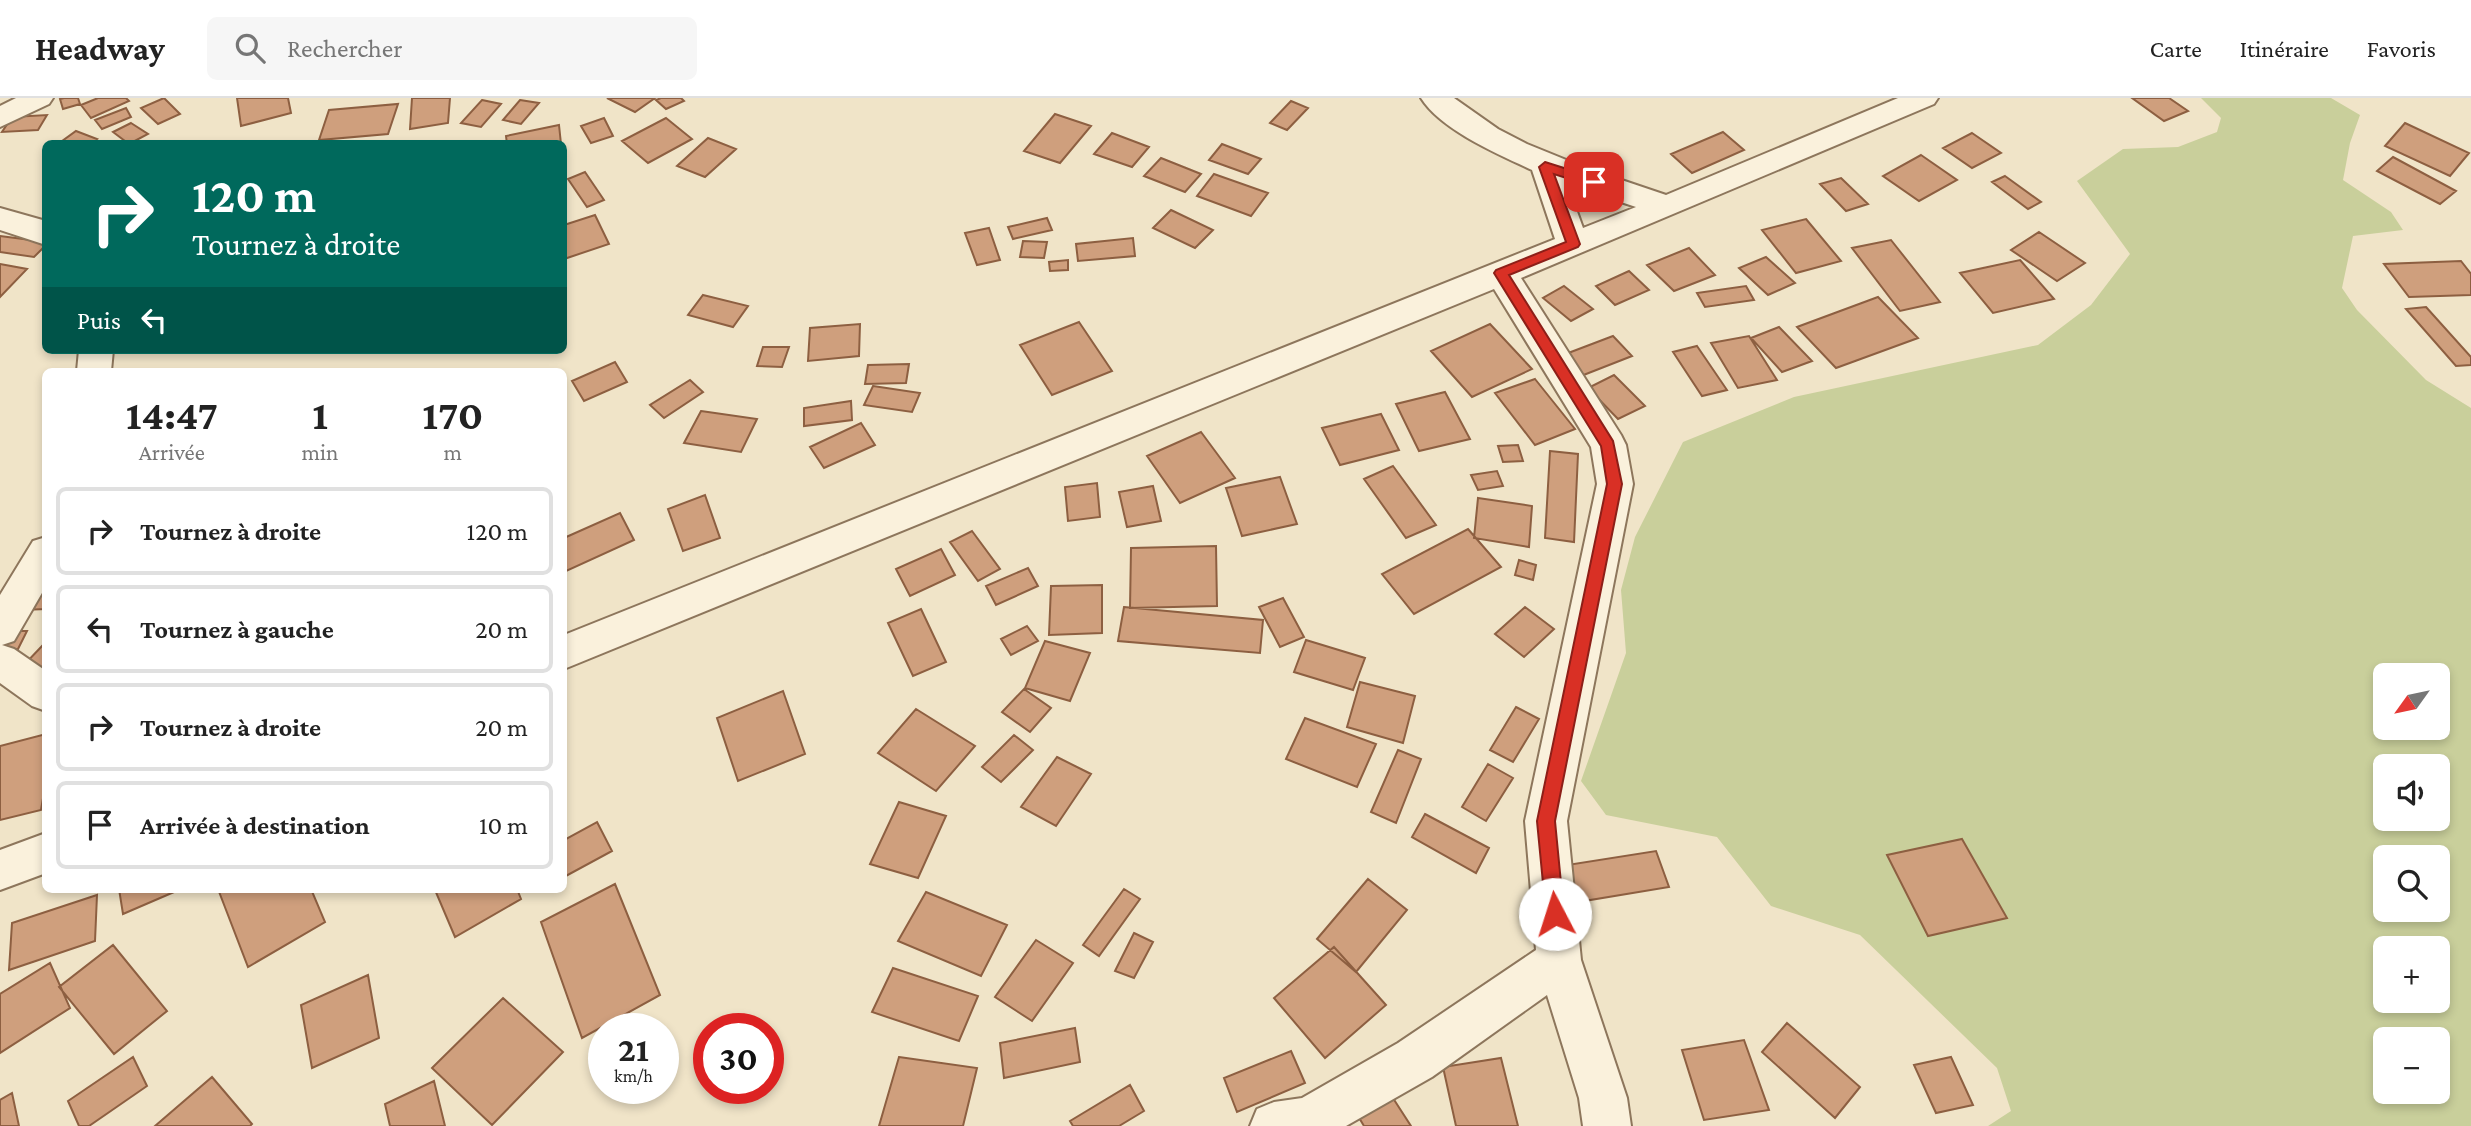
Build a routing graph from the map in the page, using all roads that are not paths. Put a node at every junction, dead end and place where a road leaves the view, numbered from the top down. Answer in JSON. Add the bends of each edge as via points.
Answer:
{"nodes":[{"id":1,"x":39,"y":98,"type":"edge"},
{"id":2,"x":1435,"y":98,"type":"edge"},
{"id":3,"x":1924,"y":98,"type":"edge"},
{"id":4,"x":0,"y":118,"type":"edge"},
{"id":5,"x":1545,"y":167,"type":"junction"},
{"id":6,"x":1667,"y":206,"type":"junction"},
{"id":7,"x":0,"y":219,"type":"edge"},
{"id":8,"x":42,"y":232,"type":"edge"},
{"id":9,"x":1573,"y":244,"type":"junction"},
{"id":10,"x":1501,"y":273,"type":"junction"},
{"id":11,"x":42,"y":559,"type":"edge"},
{"id":12,"x":0,"y":629,"type":"edge"},
{"id":13,"x":567,"y":651,"type":"edge"},
{"id":14,"x":0,"y":661,"type":"edge"},
{"id":15,"x":42,"y":691,"type":"edge"},
{"id":16,"x":42,"y":854,"type":"edge"},
{"id":17,"x":0,"y":870,"type":"edge"},
{"id":18,"x":1559,"y":960,"type":"junction"},
{"id":19,"x":1274,"y":1126,"type":"edge"},
{"id":20,"x":1607,"y":1126,"type":"edge"}],
"edges":[{"from":1,"to":4,"type":"street"},
{"from":2,"to":5,"type":"street","via":[[1484,134]]},
{"from":3,"to":6,"type":"street"},
{"from":5,"to":6,"type":"street"},
{"from":5,"to":9,"type":"street"},
{"from":6,"to":9,"type":"street"},
{"from":7,"to":8,"type":"street"},
{"from":9,"to":10,"type":"street"},
{"from":10,"to":13,"type":"street"},
{"from":10,"to":18,"type":"street","via":[[1608,445],[1615,484],[1546,821]]},
{"from":11,"to":12,"type":"street"},
{"from":14,"to":15,"type":"street"},
{"from":16,"to":17,"type":"street"},
{"from":18,"to":19,"type":"street","via":[[1415,1060],[1308,1121]]},
{"from":18,"to":20,"type":"street","via":[[1603,1098]]}]}
